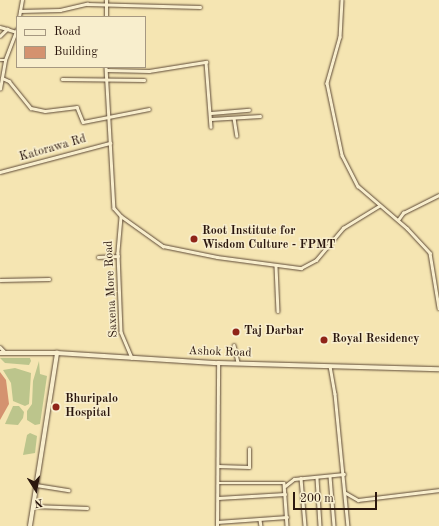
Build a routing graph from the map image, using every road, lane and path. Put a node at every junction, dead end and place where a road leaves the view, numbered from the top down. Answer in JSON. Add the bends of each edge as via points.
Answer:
{"nodes":[{"id":1,"x":22,"y":0,"type":"edge"},
{"id":2,"x":106,"y":0,"type":"edge"},
{"id":3,"x":342,"y":0,"type":"edge"},
{"id":4,"x":107,"y":6,"type":"junction"},
{"id":5,"x":200,"y":7,"type":"dead end"},
{"id":6,"x":20,"y":11,"type":"junction"},
{"id":7,"x":19,"y":16,"type":"edge"},
{"id":8,"x":106,"y":16,"type":"edge"},
{"id":9,"x":0,"y":27,"type":"edge"},
{"id":10,"x":7,"y":29,"type":"junction"},
{"id":11,"x":16,"y":30,"type":"edge"},
{"id":12,"x":16,"y":32,"type":"edge"},
{"id":13,"x":0,"y":36,"type":"edge"},
{"id":14,"x":0,"y":60,"type":"edge"},
{"id":15,"x":5,"y":60,"type":"junction"},
{"id":16,"x":106,"y":68,"type":"edge"},
{"id":17,"x":2,"y":78,"type":"junction"},
{"id":18,"x":105,"y":79,"type":"junction"},
{"id":19,"x":62,"y":80,"type":"dead end"},
{"id":20,"x":144,"y":80,"type":"dead end"},
{"id":21,"x":0,"y":89,"type":"edge"},
{"id":22,"x":149,"y":109,"type":"dead end"},
{"id":23,"x":249,"y":110,"type":"dead end"},
{"id":24,"x":211,"y":113,"type":"junction"},
{"id":25,"x":260,"y":116,"type":"dead end"},
{"id":26,"x":109,"y":118,"type":"junction"},
{"id":27,"x":234,"y":118,"type":"junction"},
{"id":28,"x":211,"y":119,"type":"junction"},
{"id":29,"x":211,"y":127,"type":"dead end"},
{"id":30,"x":237,"y":136,"type":"dead end"},
{"id":31,"x":110,"y":143,"type":"junction"},
{"id":32,"x":0,"y":172,"type":"edge"},
{"id":33,"x":439,"y":195,"type":"edge"},
{"id":34,"x":379,"y":206,"type":"junction"},
{"id":35,"x":121,"y":216,"type":"junction"},
{"id":36,"x":398,"y":220,"type":"junction"},
{"id":37,"x":118,"y":256,"type":"junction"},
{"id":38,"x":98,"y":257,"type":"dead end"},
{"id":39,"x":276,"y":266,"type":"junction"},
{"id":40,"x":49,"y":279,"type":"dead end"},
{"id":41,"x":0,"y":280,"type":"edge"},
{"id":42,"x":439,"y":308,"type":"edge"},
{"id":43,"x":278,"y":311,"type":"dead end"},
{"id":44,"x":234,"y":345,"type":"dead end"},
{"id":45,"x":0,"y":347,"type":"edge"},
{"id":46,"x":0,"y":352,"type":"edge"},
{"id":47,"x":6,"y":352,"type":"junction"},
{"id":48,"x":57,"y":353,"type":"junction"},
{"id":49,"x":132,"y":358,"type":"junction"},
{"id":50,"x":218,"y":364,"type":"junction"},
{"id":51,"x":238,"y":364,"type":"junction"},
{"id":52,"x":330,"y":366,"type":"junction"},
{"id":53,"x":439,"y":369,"type":"edge"},
{"id":54,"x":249,"y":449,"type":"dead end"},
{"id":55,"x":218,"y":466,"type":"junction"},
{"id":56,"x":344,"y":474,"type":"junction"},
{"id":57,"x":330,"y":476,"type":"junction"},
{"id":58,"x":301,"y":478,"type":"junction"},
{"id":59,"x":316,"y":478,"type":"junction"},
{"id":60,"x":218,"y":483,"type":"junction"},
{"id":61,"x":36,"y":485,"type":"junction"},
{"id":62,"x":285,"y":486,"type":"junction"},
{"id":63,"x":69,"y":490,"type":"dead end"},
{"id":64,"x":439,"y":490,"type":"edge"},
{"id":65,"x":346,"y":493,"type":"junction"},
{"id":66,"x":285,"y":494,"type":"junction"},
{"id":67,"x":218,"y":498,"type":"junction"},
{"id":68,"x":33,"y":506,"type":"junction"},
{"id":69,"x":87,"y":508,"type":"dead end"},
{"id":70,"x":287,"y":517,"type":"junction"},
{"id":71,"x":260,"y":520,"type":"junction"},
{"id":72,"x":217,"y":522,"type":"junction"},
{"id":73,"x":30,"y":526,"type":"edge"},
{"id":74,"x":217,"y":526,"type":"edge"},
{"id":75,"x":261,"y":526,"type":"edge"},
{"id":76,"x":287,"y":526,"type":"edge"},
{"id":77,"x":305,"y":526,"type":"edge"},
{"id":78,"x":320,"y":526,"type":"edge"},
{"id":79,"x":334,"y":526,"type":"edge"},
{"id":80,"x":348,"y":526,"type":"edge"}],
"edges":[{"from":1,"to":6,"type":"street"},
{"from":2,"to":4,"type":"street"},
{"from":3,"to":34,"type":"street","via":[[340,37],[327,73],[328,93],[348,170]]},
{"from":4,"to":5,"type":"street"},
{"from":4,"to":6,"type":"street","via":[[87,4],[60,10]]},
{"from":4,"to":8,"type":"street"},
{"from":6,"to":7,"type":"street"},
{"from":9,"to":10,"type":"street"},
{"from":10,"to":11,"type":"street"},
{"from":10,"to":13,"type":"street"},
{"from":12,"to":15,"type":"street"},
{"from":14,"to":15,"type":"street"},
{"from":15,"to":17,"type":"street"},
{"from":16,"to":18,"type":"street"},
{"from":16,"to":24,"type":"street","via":[[149,71],[206,62]]},
{"from":17,"to":21,"type":"street"},
{"from":17,"to":26,"type":"street","via":[[9,81],[17,94],[35,110],[50,111],[77,107],[81,120],[86,123]]},
{"from":18,"to":19,"type":"street"},
{"from":18,"to":20,"type":"street"},
{"from":18,"to":26,"type":"street"},
{"from":22,"to":26,"type":"street"},
{"from":23,"to":24,"type":"street"},
{"from":24,"to":28,"type":"street"},
{"from":25,"to":27,"type":"street"},
{"from":26,"to":31,"type":"street"},
{"from":27,"to":28,"type":"street"},
{"from":27,"to":30,"type":"street"},
{"from":28,"to":29,"type":"street"},
{"from":31,"to":32,"type":"street","name":"Katorawa Rd"},
{"from":31,"to":35,"type":"street","via":[[114,208]]},
{"from":33,"to":36,"type":"street","via":[[403,214]]},
{"from":34,"to":36,"type":"street"},
{"from":34,"to":39,"type":"street","via":[[339,231],[314,263],[297,268]]},
{"from":35,"to":37,"type":"street","name":"Saxena More Road"},
{"from":35,"to":39,"type":"street","via":[[167,247]]},
{"from":36,"to":42,"type":"street","via":[[432,257]]},
{"from":37,"to":38,"type":"street"},
{"from":37,"to":49,"type":"street","name":"Saxena More Road","via":[[121,332]]},
{"from":39,"to":43,"type":"street"},
{"from":40,"to":41,"type":"street"},
{"from":44,"to":51,"type":"street"},
{"from":45,"to":47,"type":"street"},
{"from":46,"to":47,"type":"street","name":"Ashok Road"},
{"from":47,"to":48,"type":"street","name":"Ashok Road"},
{"from":48,"to":49,"type":"street","name":"Ashok Road"},
{"from":48,"to":61,"type":"street"},
{"from":49,"to":50,"type":"street","name":"Ashok Road"},
{"from":50,"to":51,"type":"street","name":"Ashok Road"},
{"from":50,"to":55,"type":"street"},
{"from":51,"to":52,"type":"street","name":"Ashok Road"},
{"from":52,"to":53,"type":"street","name":"Ashok Road"},
{"from":52,"to":56,"type":"street"},
{"from":54,"to":55,"type":"street","via":[[250,466]]},
{"from":55,"to":60,"type":"street"},
{"from":56,"to":57,"type":"street"},
{"from":56,"to":65,"type":"street"},
{"from":57,"to":59,"type":"street"},
{"from":57,"to":79,"type":"street"},
{"from":58,"to":59,"type":"street"},
{"from":58,"to":62,"type":"street","via":[[291,479]]},
{"from":58,"to":77,"type":"street"},
{"from":59,"to":78,"type":"street"},
{"from":60,"to":62,"type":"street","via":[[281,482]]},
{"from":60,"to":67,"type":"street"},
{"from":61,"to":63,"type":"street"},
{"from":61,"to":68,"type":"street"},
{"from":62,"to":66,"type":"street"},
{"from":64,"to":65,"type":"street","via":[[358,500]]},
{"from":65,"to":80,"type":"street"},
{"from":66,"to":67,"type":"street"},
{"from":66,"to":70,"type":"street"},
{"from":67,"to":72,"type":"street"},
{"from":68,"to":69,"type":"street"},
{"from":68,"to":73,"type":"street"},
{"from":70,"to":71,"type":"street"},
{"from":70,"to":76,"type":"street"},
{"from":71,"to":72,"type":"street"},
{"from":71,"to":75,"type":"street"},
{"from":72,"to":74,"type":"street"}]}
